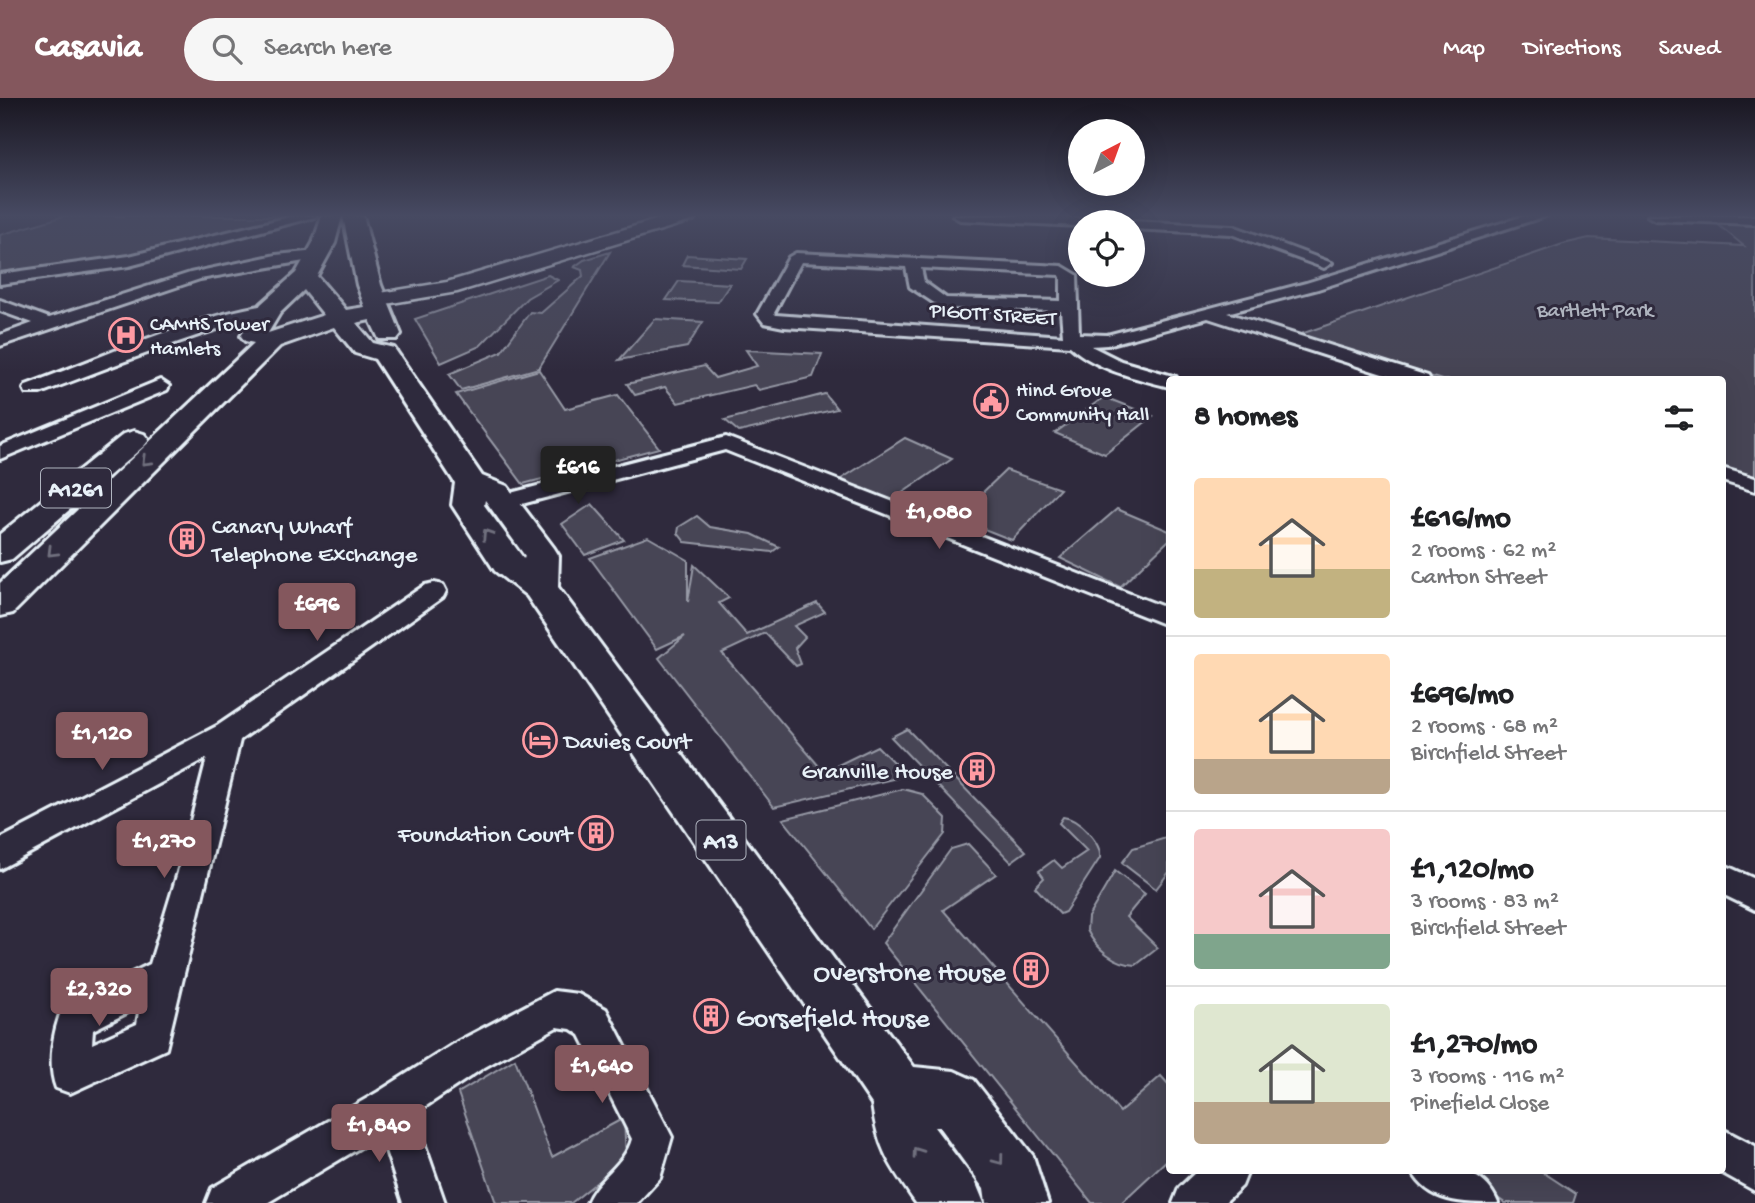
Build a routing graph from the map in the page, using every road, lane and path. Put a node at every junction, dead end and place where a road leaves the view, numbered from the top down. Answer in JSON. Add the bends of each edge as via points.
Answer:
{"nodes":[{"id":1,"x":82,"y":268,"type":"edge"},
{"id":2,"x":225,"y":268,"type":"edge"},
{"id":3,"x":310,"y":268,"type":"edge"},
{"id":4,"x":342,"y":268,"type":"edge"},
{"id":5,"x":367,"y":268,"type":"edge"},
{"id":6,"x":518,"y":268,"type":"edge"},
{"id":7,"x":790,"y":268,"type":"edge"},
{"id":8,"x":914,"y":268,"type":"edge"},
{"id":9,"x":998,"y":268,"type":"edge"},
{"id":10,"x":1372,"y":268,"type":"edge"},
{"id":11,"x":305,"y":277,"type":"junction"},
{"id":12,"x":7,"y":278,"type":"edge"},
{"id":13,"x":0,"y":293,"type":"edge"},
{"id":14,"x":341,"y":298,"type":"junction"},
{"id":15,"x":0,"y":305,"type":"edge"},
{"id":16,"x":377,"y":305,"type":"junction"},
{"id":17,"x":1069,"y":306,"type":"junction"},
{"id":18,"x":270,"y":309,"type":"junction"},
{"id":19,"x":1208,"y":313,"type":"junction"},
{"id":20,"x":50,"y":324,"type":"junction"},
{"id":21,"x":254,"y":336,"type":"junction"},
{"id":22,"x":0,"y":341,"type":"edge"},
{"id":23,"x":1074,"y":341,"type":"junction"},
{"id":24,"x":384,"y":353,"type":"junction"},
{"id":25,"x":1408,"y":376,"type":"edge"},
{"id":26,"x":1166,"y":380,"type":"edge"},
{"id":27,"x":160,"y":386,"type":"dead end"},
{"id":28,"x":33,"y":389,"type":"dead end"},
{"id":29,"x":0,"y":453,"type":"edge"},
{"id":30,"x":1726,"y":475,"type":"edge"},
{"id":31,"x":471,"y":483,"type":"junction"},
{"id":32,"x":1755,"y":485,"type":"edge"},
{"id":33,"x":503,"y":502,"type":"junction"},
{"id":34,"x":0,"y":551,"type":"edge"},
{"id":35,"x":540,"y":588,"type":"junction"},
{"id":36,"x":434,"y":591,"type":"dead end"},
{"id":37,"x":0,"y":604,"type":"edge"},
{"id":38,"x":1166,"y":617,"type":"edge"},
{"id":39,"x":227,"y":734,"type":"junction"},
{"id":40,"x":0,"y":855,"type":"edge"},
{"id":41,"x":1726,"y":880,"type":"edge"},
{"id":42,"x":1755,"y":895,"type":"edge"},
{"id":43,"x":164,"y":975,"type":"dead end"},
{"id":44,"x":900,"y":1094,"type":"junction"},
{"id":45,"x":392,"y":1106,"type":"junction"},
{"id":46,"x":1726,"y":1152,"type":"edge"},
{"id":47,"x":1755,"y":1170,"type":"edge"},
{"id":48,"x":1224,"y":1174,"type":"edge"},
{"id":49,"x":1437,"y":1174,"type":"edge"},
{"id":50,"x":227,"y":1203,"type":"edge"},
{"id":51,"x":424,"y":1203,"type":"edge"},
{"id":52,"x":608,"y":1203,"type":"edge"},
{"id":53,"x":953,"y":1203,"type":"edge"},
{"id":54,"x":1017,"y":1203,"type":"edge"},
{"id":55,"x":1194,"y":1203,"type":"edge"},
{"id":56,"x":1477,"y":1203,"type":"edge"}],
"edges":[{"from":1,"to":12,"type":"street"},
{"from":2,"to":20,"type":"street"},
{"from":3,"to":11,"type":"highway"},
{"from":4,"to":14,"type":"highway"},
{"from":5,"to":16,"type":"highway"},
{"from":6,"to":16,"type":"main road","via":[[450,288],[434,299]]},
{"from":7,"to":23,"type":"street","name":"PIGOTT STREET","via":[[765,314],[770,318]]},
{"from":8,"to":17,"type":"street","via":[[916,284],[942,303]]},
{"from":9,"to":17,"type":"street","via":[[1062,271],[1069,275]]},
{"from":10,"to":19,"type":"street"},
{"from":11,"to":14,"type":"highway","number":"A13","via":[[318,297]]},
{"from":11,"to":18,"type":"highway","number":"A1261"},
{"from":12,"to":13,"type":"street"},
{"from":14,"to":16,"type":"highway"},
{"from":14,"to":21,"type":"highway","number":"A1261","via":[[284,319]]},
{"from":14,"to":24,"type":"highway","number":"A13","via":[[364,348]]},
{"from":14,"to":37,"type":"highway","number":"A1261","one_way":true,"via":[[299,328],[271,341]]},
{"from":15,"to":20,"type":"street"},
{"from":16,"to":24,"type":"highway","via":[[391,341]]},
{"from":17,"to":23,"type":"street"},
{"from":18,"to":21,"type":"highway","number":"A1261"},
{"from":18,"to":28,"type":"street","via":[[200,328]]},
{"from":19,"to":23,"type":"street","via":[[1116,339]]},
{"from":19,"to":25,"type":"street"},
{"from":20,"to":22,"type":"street"},
{"from":21,"to":34,"type":"highway","number":"A1261"},
{"from":23,"to":26,"type":"street","via":[[1097,356]]},
{"from":24,"to":31,"type":"highway","number":"A13"},
{"from":27,"to":29,"type":"street"},
{"from":30,"to":32,"type":"street"},
{"from":31,"to":33,"type":"highway","number":"A13","via":[[496,493]]},
{"from":35,"to":31,"type":"highway","number":"A13","one_way":true,"via":[[507,563],[496,548],[468,505]]},
{"from":33,"to":35,"type":"highway","number":"A13","via":[[542,556]]},
{"from":33,"to":38,"type":"street","via":[[726,443]]},
{"from":35,"to":44,"type":"highway","number":"A13"},
{"from":36,"to":39,"type":"street"},
{"from":39,"to":40,"type":"street"},
{"from":39,"to":43,"type":"street"},
{"from":41,"to":42,"type":"street"},
{"from":53,"to":44,"type":"highway","number":"A13","one_way":true,"via":[[906,1137]]},
{"from":44,"to":54,"type":"highway","one_way":true,"via":[[954,1100],[1013,1177]]},
{"from":45,"to":50,"type":"street"},
{"from":45,"to":51,"type":"street"},
{"from":45,"to":52,"type":"street","via":[[470,1055],[554,1009],[578,1012],[593,1022],[652,1137],[646,1164]]},
{"from":46,"to":47,"type":"street"},
{"from":48,"to":55,"type":"street"},
{"from":49,"to":56,"type":"street"}]}
